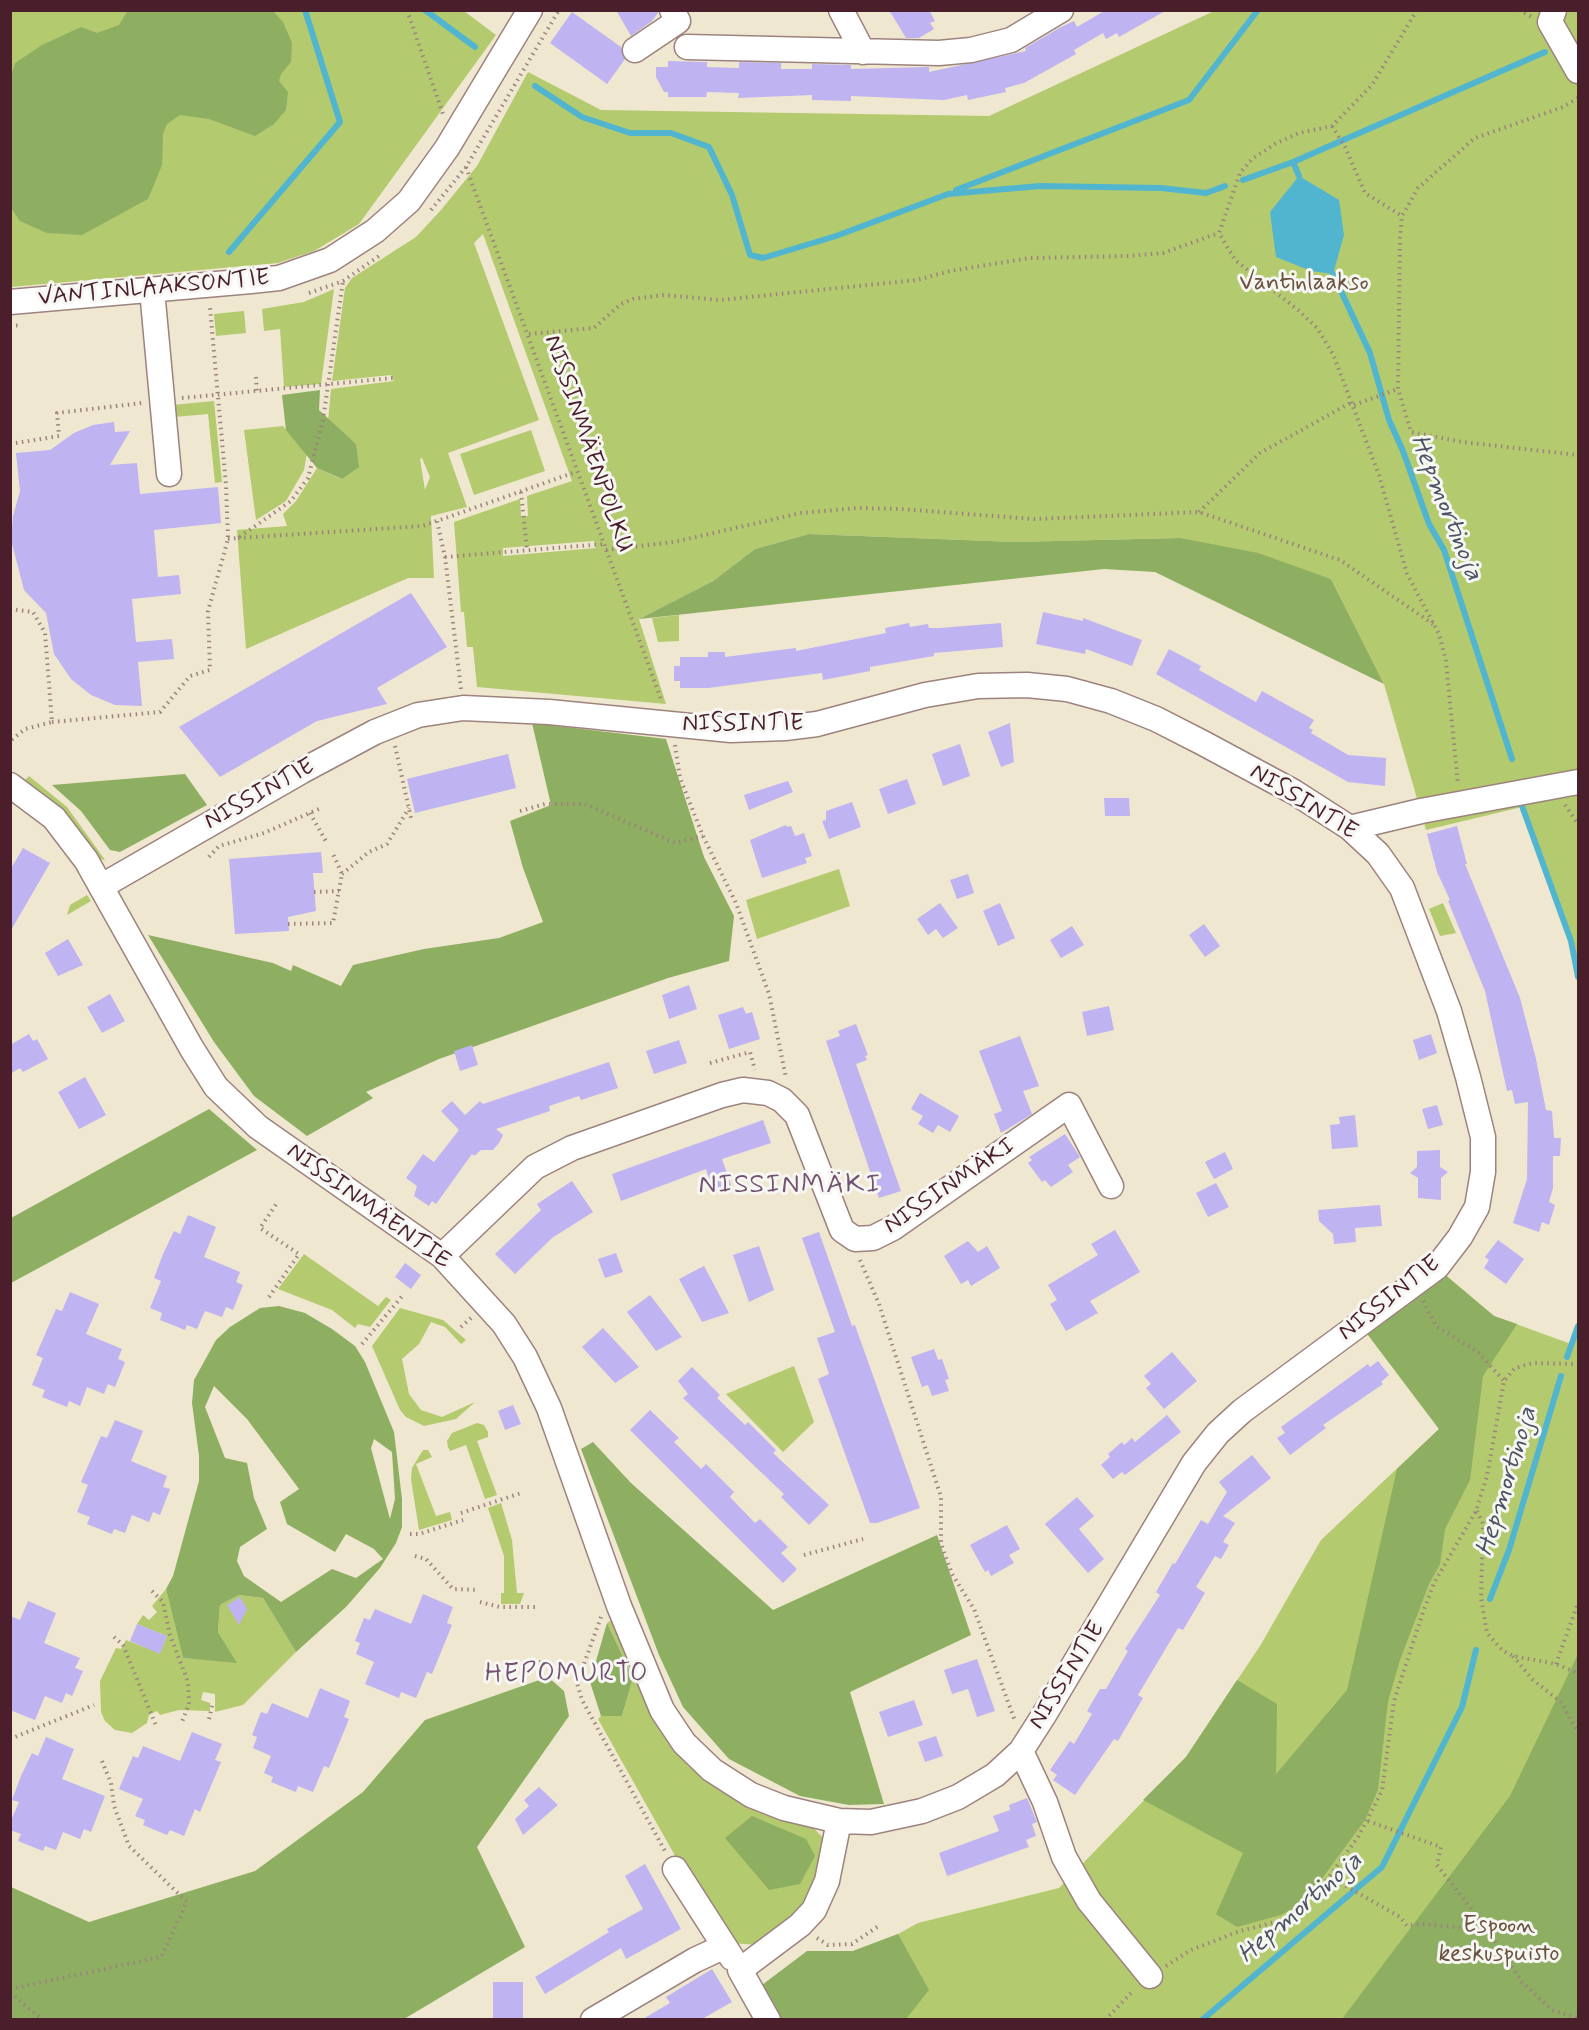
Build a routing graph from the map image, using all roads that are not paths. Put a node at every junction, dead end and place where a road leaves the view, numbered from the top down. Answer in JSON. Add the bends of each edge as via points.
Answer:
{"nodes":[{"id":1,"x":530,"y":10,"type":"edge"},
{"id":2,"x":672,"y":10,"type":"edge"},
{"id":3,"x":841,"y":10,"type":"edge"},
{"id":4,"x":1061,"y":10,"type":"edge"},
{"id":5,"x":1554,"y":10,"type":"edge"},
{"id":6,"x":687,"y":47,"type":"dead end"},
{"id":7,"x":635,"y":50,"type":"dead end"},
{"id":8,"x":863,"y":52,"type":"junction"},
{"id":9,"x":1578,"y":71,"type":"edge"},
{"id":10,"x":152,"y":290,"type":"junction"},
{"id":11,"x":10,"y":302,"type":"edge"},
{"id":12,"x":169,"y":474,"type":"dead end"},
{"id":13,"x":1578,"y":782,"type":"edge"},
{"id":14,"x":10,"y":785,"type":"edge"},
{"id":15,"x":1350,"y":828,"type":"junction"},
{"id":16,"x":102,"y":886,"type":"junction"},
{"id":17,"x":1111,"y":1186,"type":"dead end"},
{"id":18,"x":442,"y":1256,"type":"junction"},
{"id":19,"x":1021,"y":1751,"type":"junction"},
{"id":20,"x":839,"y":1821,"type":"junction"},
{"id":21,"x":675,"y":1869,"type":"road end"},
{"id":22,"x":723,"y":1947,"type":"junction"},
{"id":23,"x":740,"y":1970,"type":"junction"},
{"id":24,"x":1150,"y":1976,"type":"road end"},
{"id":25,"x":593,"y":2019,"type":"edge"},
{"id":26,"x":768,"y":2019,"type":"edge"}],
"edges":[{"from":1,"to":10,"type":"street","name":"VANTINLAAKSONTIE","via":[[447,148],[409,201],[375,231],[330,260],[279,278]]},
{"from":2,"to":7,"type":"street","via":[[678,21]]},
{"from":3,"to":8,"type":"street"},
{"from":4,"to":8,"type":"street","via":[[1011,40],[971,50]]},
{"from":5,"to":9,"type":"street","via":[[1550,22]]},
{"from":6,"to":8,"type":"street"},
{"from":10,"to":11,"type":"street","name":"VANTINLAAKSONTIE"},
{"from":10,"to":12,"type":"street"},
{"from":13,"to":15,"type":"street"},
{"from":14,"to":16,"type":"street","name":"NISSINMÄENTIE","via":[[54,819]]},
{"from":15,"to":16,"type":"street","name":"NISSINTIE","via":[[1294,792],[1156,719],[1067,689],[978,686],[789,728],[731,730],[669,730],[549,712],[463,708],[418,715],[375,732]]},
{"from":15,"to":19,"type":"street","name":"NISSINTIE","via":[[1378,854],[1402,888],[1449,1011],[1483,1137],[1484,1172],[1477,1207],[1437,1267],[1242,1411],[1218,1433],[1194,1463]]},
{"from":16,"to":18,"type":"street","name":"NISSINMÄENTIE","via":[[216,1087],[258,1127]]},
{"from":17,"to":18,"type":"street","name":"NISSINMÄKI","via":[[1069,1105],[892,1228],[873,1238],[855,1239],[842,1230],[797,1115],[768,1093],[743,1090],[572,1148],[535,1167]]},
{"from":18,"to":20,"type":"street","name":"NISSINMÄENTIE","via":[[499,1317],[525,1357],[549,1408],[645,1673],[662,1710],[684,1743],[712,1770],[751,1795],[784,1808]]},
{"from":19,"to":20,"type":"street","name":"NISSINTIE","via":[[995,1775],[958,1797],[922,1811],[871,1822]]},
{"from":19,"to":24,"type":"street","via":[[1045,1802],[1064,1857],[1089,1901]]},
{"from":20,"to":23,"type":"street","via":[[827,1881],[814,1910]]},
{"from":21,"to":22,"type":"street"},
{"from":22,"to":23,"type":"street"},
{"from":22,"to":25,"type":"street"},
{"from":23,"to":26,"type":"street"}]}
